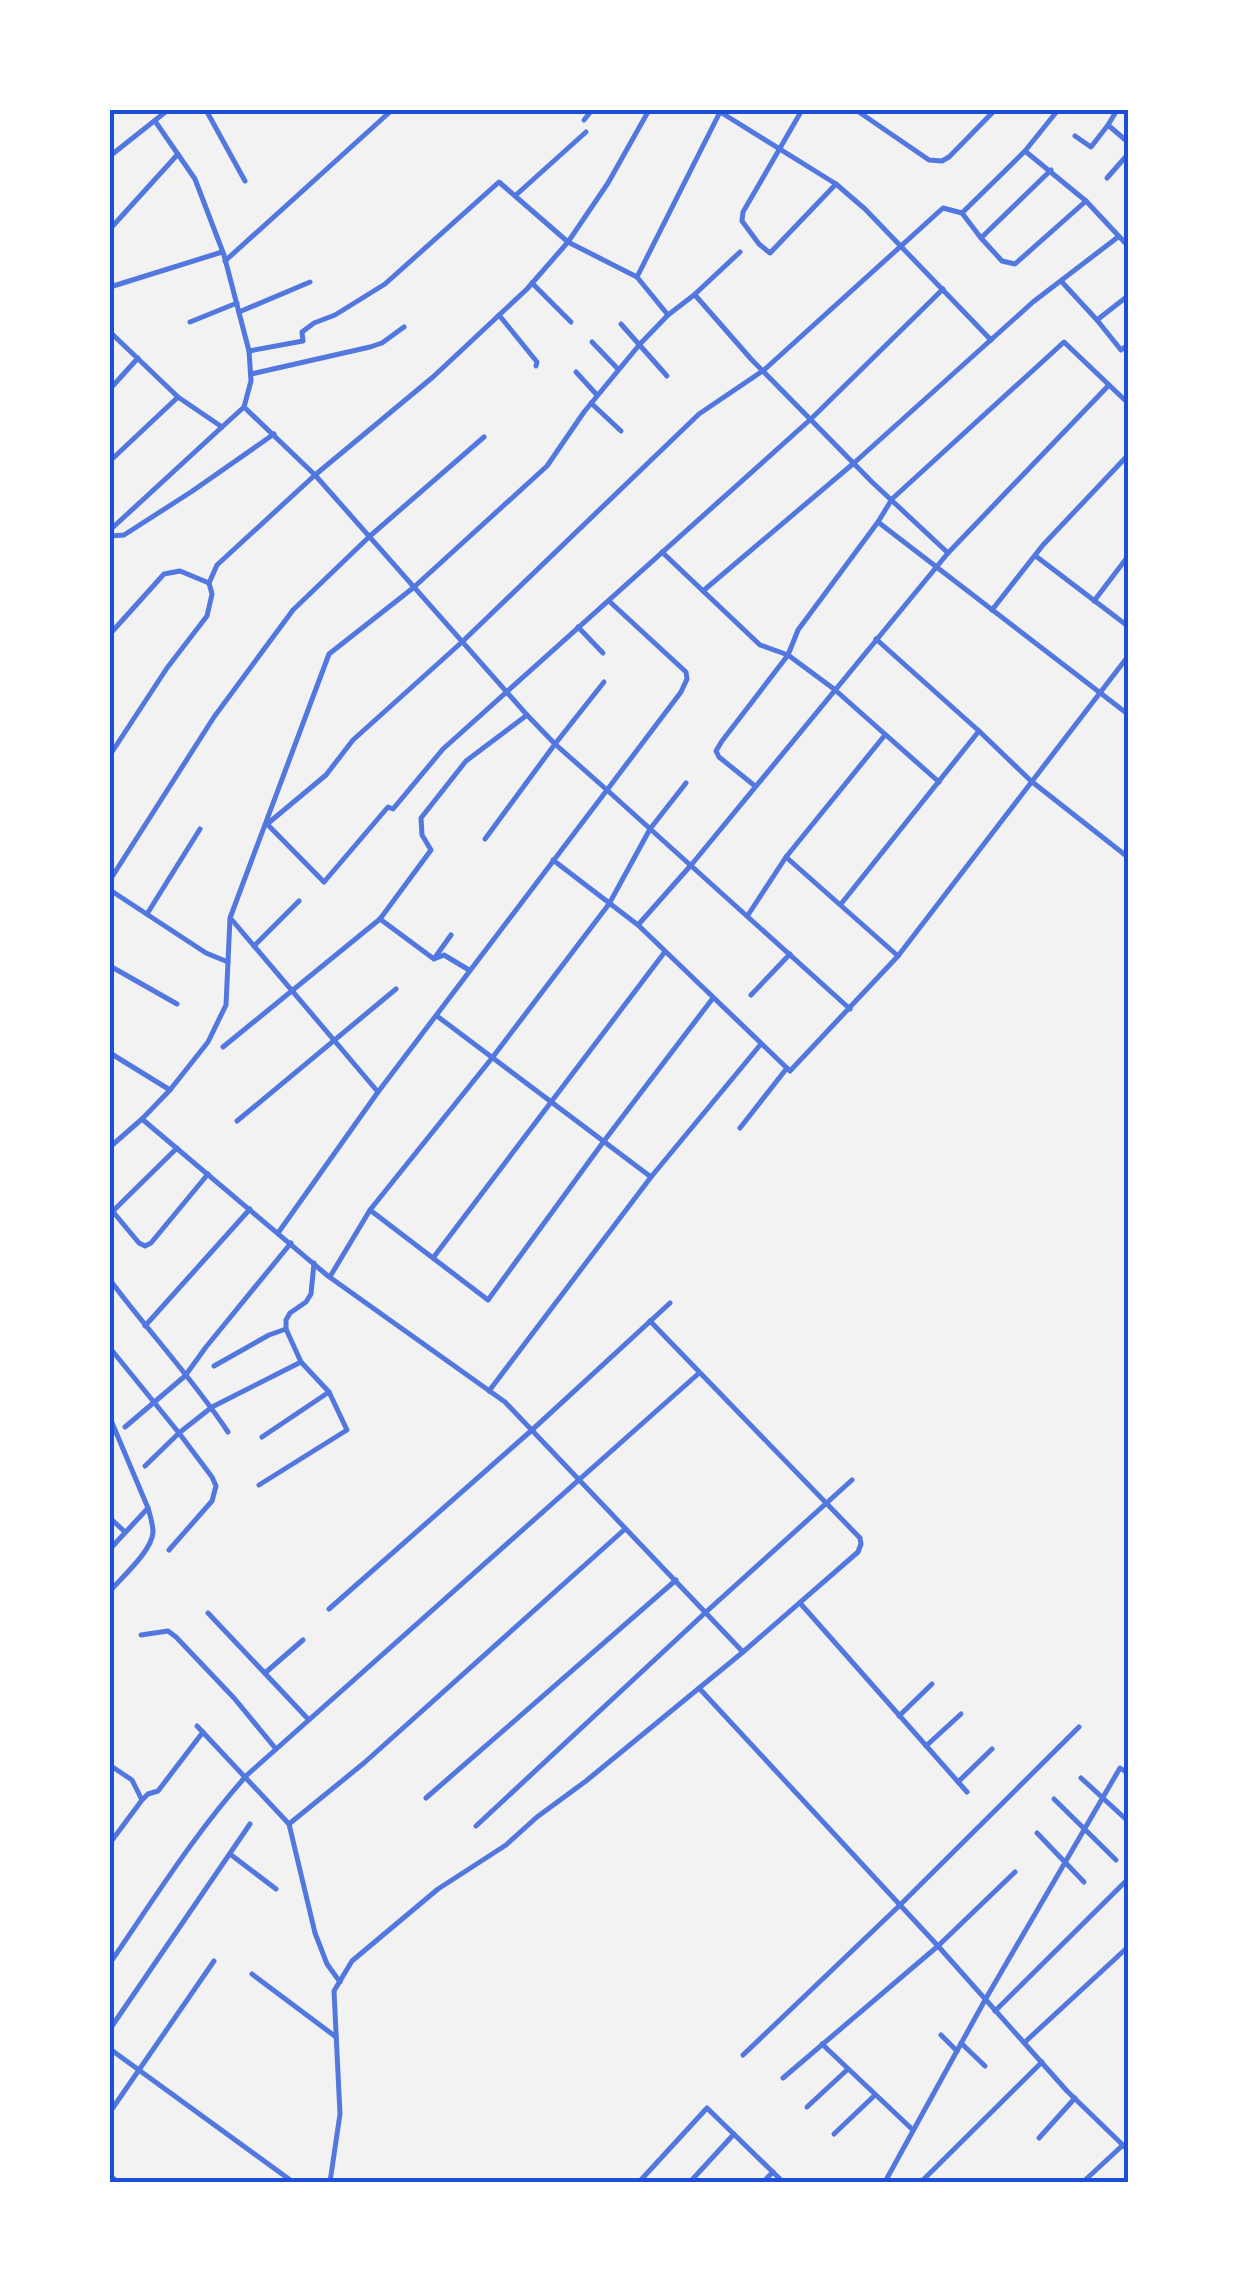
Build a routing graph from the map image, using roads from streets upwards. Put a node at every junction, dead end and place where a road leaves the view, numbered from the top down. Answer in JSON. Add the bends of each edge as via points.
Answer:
{"nodes":[{"id":1,"x":168,"y":110,"type":"edge"},
{"id":2,"x":206,"y":110,"type":"edge"},
{"id":3,"x":392,"y":110,"type":"edge"},
{"id":4,"x":592,"y":110,"type":"edge"},
{"id":5,"x":802,"y":110,"type":"edge"},
{"id":6,"x":856,"y":110,"type":"edge"},
{"id":7,"x":995,"y":110,"type":"edge"},
{"id":8,"x":1058,"y":110,"type":"edge"},
{"id":9,"x":1103,"y":110,"type":"edge"},
{"id":10,"x":1117,"y":110,"type":"edge"},
{"id":11,"x":647,"y":111,"type":"edge"},
{"id":12,"x":719,"y":111,"type":"edge"},
{"id":13,"x":1112,"y":117,"type":"junction"},
{"id":14,"x":584,"y":120,"type":"dead end"},
{"id":15,"x":155,"y":121,"type":"junction"},
{"id":16,"x":1108,"y":125,"type":"junction"},
{"id":17,"x":586,"y":132,"type":"dead end"},
{"id":18,"x":1074,"y":136,"type":"dead end"},
{"id":19,"x":1129,"y":143,"type":"edge"},
{"id":20,"x":780,"y":150,"type":"junction"},
{"id":21,"x":1024,"y":152,"type":"junction"},
{"id":22,"x":1129,"y":153,"type":"edge"},
{"id":23,"x":178,"y":154,"type":"junction"},
{"id":24,"x":110,"y":156,"type":"edge"},
{"id":25,"x":1050,"y":170,"type":"junction"},
{"id":26,"x":1107,"y":178,"type":"dead end"},
{"id":27,"x":246,"y":181,"type":"dead end"},
{"id":28,"x":836,"y":184,"type":"junction"},
{"id":29,"x":516,"y":196,"type":"junction"},
{"id":30,"x":1086,"y":201,"type":"junction"},
{"id":31,"x":962,"y":212,"type":"junction"},
{"id":32,"x":110,"y":229,"type":"edge"},
{"id":33,"x":1118,"y":237,"type":"junction"},
{"id":34,"x":981,"y":238,"type":"junction"},
{"id":35,"x":568,"y":242,"type":"junction"},
{"id":36,"x":901,"y":246,"type":"junction"},
{"id":37,"x":1129,"y":247,"type":"edge"},
{"id":38,"x":222,"y":252,"type":"junction"},
{"id":39,"x":740,"y":252,"type":"dead end"},
{"id":40,"x":225,"y":261,"type":"junction"},
{"id":41,"x":638,"y":276,"type":"junction"},
{"id":42,"x":1061,"y":281,"type":"junction"},
{"id":43,"x":310,"y":282,"type":"dead end"},
{"id":44,"x":532,"y":283,"type":"junction"},
{"id":45,"x":110,"y":287,"type":"edge"},
{"id":46,"x":943,"y":289,"type":"junction"},
{"id":47,"x":694,"y":295,"type":"junction"},
{"id":48,"x":1129,"y":295,"type":"edge"},
{"id":49,"x":236,"y":303,"type":"junction"},
{"id":50,"x":239,"y":312,"type":"junction"},
{"id":51,"x":499,"y":315,"type":"junction"},
{"id":52,"x":668,"y":315,"type":"junction"},
{"id":53,"x":1098,"y":320,"type":"junction"},
{"id":54,"x":190,"y":322,"type":"dead end"},
{"id":55,"x":571,"y":322,"type":"dead end"},
{"id":56,"x":621,"y":324,"type":"dead end"},
{"id":57,"x":404,"y":328,"type":"dead end"},
{"id":58,"x":110,"y":332,"type":"edge"},
{"id":59,"x":992,"y":340,"type":"junction"},
{"id":60,"x":592,"y":342,"type":"dead end"},
{"id":61,"x":640,"y":344,"type":"junction"},
{"id":62,"x":1129,"y":344,"type":"edge"},
{"id":63,"x":249,"y":351,"type":"junction"},
{"id":64,"x":139,"y":358,"type":"junction"},
{"id":65,"x":536,"y":366,"type":"dead end"},
{"id":66,"x":618,"y":369,"type":"junction"},
{"id":67,"x":764,"y":370,"type":"junction"},
{"id":68,"x":576,"y":372,"type":"dead end"},
{"id":69,"x":250,"y":374,"type":"junction"},
{"id":70,"x":667,"y":376,"type":"dead end"},
{"id":71,"x":1109,"y":384,"type":"junction"},
{"id":72,"x":110,"y":389,"type":"edge"},
{"id":73,"x":598,"y":395,"type":"junction"},
{"id":74,"x":178,"y":397,"type":"junction"},
{"id":75,"x":592,"y":403,"type":"junction"},
{"id":76,"x":1129,"y":404,"type":"edge"},
{"id":77,"x":244,"y":406,"type":"junction"},
{"id":78,"x":812,"y":418,"type":"junction"},
{"id":79,"x":222,"y":428,"type":"junction"},
{"id":80,"x":621,"y":431,"type":"dead end"},
{"id":81,"x":274,"y":434,"type":"junction"},
{"id":82,"x":484,"y":437,"type":"dead end"},
{"id":83,"x":1129,"y":454,"type":"edge"},
{"id":84,"x":110,"y":462,"type":"edge"},
{"id":85,"x":854,"y":463,"type":"junction"},
{"id":86,"x":315,"y":475,"type":"junction"},
{"id":87,"x":892,"y":500,"type":"junction"},
{"id":88,"x":878,"y":522,"type":"junction"},
{"id":89,"x":110,"y":533,"type":"edge"},
{"id":90,"x":370,"y":536,"type":"junction"},
{"id":91,"x":662,"y":552,"type":"junction"},
{"id":92,"x":948,"y":553,"type":"junction"},
{"id":93,"x":1129,"y":555,"type":"edge"},
{"id":94,"x":1037,"y":556,"type":"junction"},
{"id":95,"x":936,"y":567,"type":"junction"},
{"id":96,"x":210,"y":583,"type":"junction"},
{"id":97,"x":412,"y":588,"type":"junction"},
{"id":98,"x":703,"y":591,"type":"junction"},
{"id":99,"x":609,"y":600,"type":"junction"},
{"id":100,"x":1094,"y":601,"type":"junction"},
{"id":101,"x":992,"y":610,"type":"junction"},
{"id":102,"x":1129,"y":627,"type":"edge"},
{"id":103,"x":578,"y":628,"type":"junction"},
{"id":104,"x":110,"y":634,"type":"edge"},
{"id":105,"x":876,"y":639,"type":"junction"},
{"id":106,"x":462,"y":642,"type":"junction"},
{"id":107,"x":602,"y":653,"type":"dead end"},
{"id":108,"x":788,"y":655,"type":"junction"},
{"id":109,"x":1129,"y":655,"type":"edge"},
{"id":110,"x":604,"y":682,"type":"dead end"},
{"id":111,"x":834,"y":689,"type":"junction"},
{"id":112,"x":507,"y":692,"type":"junction"},
{"id":113,"x":1099,"y":693,"type":"junction"},
{"id":114,"x":1129,"y":715,"type":"edge"},
{"id":115,"x":527,"y":716,"type":"junction"},
{"id":116,"x":979,"y":731,"type":"junction"},
{"id":117,"x":886,"y":735,"type":"junction"},
{"id":118,"x":554,"y":744,"type":"junction"},
{"id":119,"x":110,"y":755,"type":"edge"},
{"id":120,"x":1031,"y":781,"type":"junction"},
{"id":121,"x":939,"y":782,"type":"junction"},
{"id":122,"x":686,"y":783,"type":"dead end"},
{"id":123,"x":755,"y":786,"type":"junction"},
{"id":124,"x":606,"y":790,"type":"junction"},
{"id":125,"x":265,"y":826,"type":"junction"},
{"id":126,"x":200,"y":830,"type":"dead end"},
{"id":127,"x":650,"y":830,"type":"junction"},
{"id":128,"x":486,"y":839,"type":"dead end"},
{"id":129,"x":786,"y":856,"type":"junction"},
{"id":130,"x":1129,"y":858,"type":"edge"},
{"id":131,"x":554,"y":860,"type":"junction"},
{"id":132,"x":692,"y":864,"type":"junction"},
{"id":133,"x":110,"y":880,"type":"edge"},
{"id":134,"x":110,"y":890,"type":"edge"},
{"id":135,"x":299,"y":901,"type":"dead end"},
{"id":136,"x":609,"y":904,"type":"junction"},
{"id":137,"x":841,"y":904,"type":"junction"},
{"id":138,"x":147,"y":914,"type":"junction"},
{"id":139,"x":748,"y":916,"type":"junction"},
{"id":140,"x":230,"y":918,"type":"junction"},
{"id":141,"x":380,"y":918,"type":"junction"},
{"id":142,"x":638,"y":924,"type":"junction"},
{"id":143,"x":450,"y":935,"type":"dead end"},
{"id":144,"x":254,"y":946,"type":"junction"},
{"id":145,"x":665,"y":952,"type":"junction"},
{"id":146,"x":790,"y":954,"type":"junction"},
{"id":147,"x":898,"y":956,"type":"junction"},
{"id":148,"x":434,"y":958,"type":"junction"},
{"id":149,"x":228,"y":962,"type":"junction"},
{"id":150,"x":110,"y":966,"type":"edge"},
{"id":151,"x":470,"y":971,"type":"junction"},
{"id":152,"x":396,"y":989,"type":"dead end"},
{"id":153,"x":292,"y":990,"type":"junction"},
{"id":154,"x":751,"y":996,"type":"dead end"},
{"id":155,"x":713,"y":998,"type":"junction"},
{"id":156,"x":177,"y":1004,"type":"dead end"},
{"id":157,"x":850,"y":1009,"type":"junction"},
{"id":158,"x":437,"y":1016,"type":"junction"},
{"id":159,"x":334,"y":1041,"type":"junction"},
{"id":160,"x":761,"y":1044,"type":"junction"},
{"id":161,"x":223,"y":1047,"type":"dead end"},
{"id":162,"x":110,"y":1053,"type":"edge"},
{"id":163,"x":492,"y":1058,"type":"junction"},
{"id":164,"x":788,"y":1068,"type":"junction"},
{"id":165,"x":170,"y":1090,"type":"junction"},
{"id":166,"x":378,"y":1092,"type":"junction"},
{"id":167,"x":551,"y":1102,"type":"junction"},
{"id":168,"x":142,"y":1119,"type":"junction"},
{"id":169,"x":237,"y":1121,"type":"dead end"},
{"id":170,"x":740,"y":1128,"type":"dead end"},
{"id":171,"x":604,"y":1141,"type":"junction"},
{"id":172,"x":110,"y":1147,"type":"edge"},
{"id":173,"x":177,"y":1148,"type":"junction"},
{"id":174,"x":208,"y":1174,"type":"junction"},
{"id":175,"x":651,"y":1177,"type":"junction"},
{"id":176,"x":250,"y":1210,"type":"junction"},
{"id":177,"x":370,"y":1210,"type":"junction"},
{"id":178,"x":278,"y":1233,"type":"junction"},
{"id":179,"x":291,"y":1243,"type":"junction"},
{"id":180,"x":434,"y":1258,"type":"junction"},
{"id":181,"x":314,"y":1263,"type":"junction"},
{"id":182,"x":331,"y":1275,"type":"junction"},
{"id":183,"x":110,"y":1280,"type":"edge"},
{"id":184,"x":670,"y":1302,"type":"dead end"},
{"id":185,"x":650,"y":1322,"type":"junction"},
{"id":186,"x":145,"y":1327,"type":"junction"},
{"id":187,"x":286,"y":1329,"type":"junction"},
{"id":188,"x":110,"y":1348,"type":"edge"},
{"id":189,"x":301,"y":1362,"type":"junction"},
{"id":190,"x":214,"y":1366,"type":"dead end"},
{"id":191,"x":698,"y":1374,"type":"junction"},
{"id":192,"x":186,"y":1376,"type":"junction"},
{"id":193,"x":489,"y":1391,"type":"junction"},
{"id":194,"x":328,"y":1392,"type":"junction"},
{"id":195,"x":154,"y":1404,"type":"junction"},
{"id":196,"x":212,"y":1407,"type":"junction"},
{"id":197,"x":110,"y":1418,"type":"edge"},
{"id":198,"x":125,"y":1427,"type":"dead end"},
{"id":199,"x":532,"y":1430,"type":"junction"},
{"id":200,"x":228,"y":1432,"type":"dead end"},
{"id":201,"x":178,"y":1433,"type":"junction"},
{"id":202,"x":262,"y":1437,"type":"dead end"},
{"id":203,"x":145,"y":1466,"type":"dead end"},
{"id":204,"x":579,"y":1480,"type":"junction"},
{"id":205,"x":852,"y":1480,"type":"dead end"},
{"id":206,"x":260,"y":1485,"type":"dead end"},
{"id":207,"x":826,"y":1504,"type":"junction"},
{"id":208,"x":148,"y":1508,"type":"junction"},
{"id":209,"x":110,"y":1518,"type":"edge"},
{"id":210,"x":626,"y":1528,"type":"junction"},
{"id":211,"x":125,"y":1532,"type":"junction"},
{"id":212,"x":110,"y":1549,"type":"edge"},
{"id":213,"x":170,"y":1550,"type":"dead end"},
{"id":214,"x":676,"y":1580,"type":"junction"},
{"id":215,"x":110,"y":1591,"type":"edge"},
{"id":216,"x":800,"y":1603,"type":"junction"},
{"id":217,"x":329,"y":1609,"type":"dead end"},
{"id":218,"x":208,"y":1612,"type":"dead end"},
{"id":219,"x":706,"y":1612,"type":"junction"},
{"id":220,"x":141,"y":1635,"type":"dead end"},
{"id":221,"x":303,"y":1640,"type":"dead end"},
{"id":222,"x":743,"y":1652,"type":"junction"},
{"id":223,"x":264,"y":1673,"type":"junction"},
{"id":224,"x":932,"y":1684,"type":"dead end"},
{"id":225,"x":699,"y":1688,"type":"junction"},
{"id":226,"x":961,"y":1714,"type":"dead end"},
{"id":227,"x":899,"y":1716,"type":"junction"},
{"id":228,"x":308,"y":1719,"type":"junction"},
{"id":229,"x":1079,"y":1727,"type":"dead end"},
{"id":230,"x":926,"y":1746,"type":"junction"},
{"id":231,"x":276,"y":1749,"type":"junction"},
{"id":232,"x":992,"y":1750,"type":"dead end"},
{"id":233,"x":110,"y":1766,"type":"edge"},
{"id":234,"x":1129,"y":1774,"type":"edge"},
{"id":235,"x":246,"y":1776,"type":"junction"},
{"id":236,"x":1081,"y":1778,"type":"dead end"},
{"id":237,"x":958,"y":1782,"type":"junction"},
{"id":238,"x":967,"y":1792,"type":"dead end"},
{"id":239,"x":426,"y":1798,"type":"dead end"},
{"id":240,"x":1103,"y":1799,"type":"junction"},
{"id":241,"x":142,"y":1800,"type":"junction"},
{"id":242,"x":1054,"y":1800,"type":"dead end"},
{"id":243,"x":1129,"y":1822,"type":"edge"},
{"id":244,"x":250,"y":1824,"type":"dead end"},
{"id":245,"x":289,"y":1824,"type":"junction"},
{"id":246,"x":476,"y":1826,"type":"dead end"},
{"id":247,"x":1084,"y":1831,"type":"junction"},
{"id":248,"x":1038,"y":1833,"type":"dead end"},
{"id":249,"x":111,"y":1840,"type":"edge"},
{"id":250,"x":230,"y":1854,"type":"junction"},
{"id":251,"x":1116,"y":1860,"type":"dead end"},
{"id":252,"x":1066,"y":1863,"type":"junction"},
{"id":253,"x":1016,"y":1872,"type":"dead end"},
{"id":254,"x":1129,"y":1878,"type":"edge"},
{"id":255,"x":1084,"y":1882,"type":"dead end"},
{"id":256,"x":276,"y":1889,"type":"dead end"},
{"id":257,"x":899,"y":1906,"type":"junction"},
{"id":258,"x":938,"y":1946,"type":"junction"},
{"id":259,"x":1129,"y":1946,"type":"edge"},
{"id":260,"x":214,"y":1961,"type":"dead end"},
{"id":261,"x":110,"y":1963,"type":"edge"},
{"id":262,"x":252,"y":1974,"type":"dead end"},
{"id":263,"x":340,"y":1982,"type":"junction"},
{"id":264,"x":986,"y":2000,"type":"junction"},
{"id":265,"x":995,"y":2011,"type":"junction"},
{"id":266,"x":110,"y":2029,"type":"edge"},
{"id":267,"x":942,"y":2035,"type":"dead end"},
{"id":268,"x":336,"y":2037,"type":"junction"},
{"id":269,"x":1025,"y":2042,"type":"junction"},
{"id":270,"x":962,"y":2043,"type":"junction"},
{"id":271,"x":822,"y":2044,"type":"junction"},
{"id":272,"x":110,"y":2049,"type":"edge"},
{"id":273,"x":957,"y":2051,"type":"junction"},
{"id":274,"x":743,"y":2054,"type":"dead end"},
{"id":275,"x":1042,"y":2062,"type":"junction"},
{"id":276,"x":985,"y":2066,"type":"dead end"},
{"id":277,"x":138,"y":2069,"type":"junction"},
{"id":278,"x":848,"y":2069,"type":"junction"},
{"id":279,"x":783,"y":2078,"type":"dead end"},
{"id":280,"x":876,"y":2094,"type":"junction"},
{"id":281,"x":1075,"y":2098,"type":"junction"},
{"id":282,"x":806,"y":2107,"type":"dead end"},
{"id":283,"x":110,"y":2112,"type":"edge"},
{"id":284,"x":913,"y":2130,"type":"junction"},
{"id":285,"x":734,"y":2134,"type":"junction"},
{"id":286,"x":834,"y":2134,"type":"dead end"},
{"id":287,"x":1039,"y":2138,"type":"dead end"},
{"id":288,"x":1122,"y":2145,"type":"junction"},
{"id":289,"x":1129,"y":2151,"type":"edge"},
{"id":290,"x":772,"y":2172,"type":"junction"},
{"id":291,"x":110,"y":2176,"type":"edge"},
{"id":292,"x":886,"y":2180,"type":"edge"},
{"id":293,"x":118,"y":2182,"type":"edge"},
{"id":294,"x":294,"y":2182,"type":"edge"},
{"id":295,"x":330,"y":2182,"type":"edge"},
{"id":296,"x":639,"y":2182,"type":"edge"},
{"id":297,"x":690,"y":2182,"type":"edge"},
{"id":298,"x":763,"y":2182,"type":"edge"},
{"id":299,"x":783,"y":2182,"type":"edge"},
{"id":300,"x":921,"y":2182,"type":"edge"},
{"id":301,"x":1083,"y":2182,"type":"edge"}],
"edges":[{"from":1,"to":15,"type":"street"},
{"from":2,"to":27,"type":"street"},
{"from":3,"to":40,"type":"street"},
{"from":4,"to":14,"type":"street"},
{"from":5,"to":20,"type":"street"},
{"from":6,"to":7,"type":"street","via":[[934,161],[949,158]]},
{"from":8,"to":21,"type":"street"},
{"from":9,"to":13,"type":"street"},
{"from":10,"to":13,"type":"street"},
{"from":11,"to":35,"type":"street"},
{"from":12,"to":20,"type":"street"},
{"from":12,"to":41,"type":"street"},
{"from":13,"to":16,"type":"street"},
{"from":15,"to":23,"type":"street"},
{"from":15,"to":24,"type":"street"},
{"from":16,"to":18,"type":"street","via":[[1091,146]]},
{"from":16,"to":19,"type":"street"},
{"from":17,"to":29,"type":"street"},
{"from":20,"to":28,"type":"street"},
{"from":20,"to":28,"type":"street","via":[[742,221],[770,253]]},
{"from":21,"to":25,"type":"street"},
{"from":21,"to":31,"type":"street"},
{"from":22,"to":26,"type":"street"},
{"from":23,"to":32,"type":"street"},
{"from":23,"to":38,"type":"street","via":[[195,179]]},
{"from":25,"to":30,"type":"street"},
{"from":25,"to":34,"type":"street"},
{"from":28,"to":36,"type":"street"},
{"from":29,"to":35,"type":"street"},
{"from":29,"to":63,"type":"street","via":[[499,182],[385,284],[302,332],[303,341]]},
{"from":30,"to":33,"type":"street"},
{"from":30,"to":34,"type":"street","via":[[1015,264],[1002,261]]},
{"from":31,"to":34,"type":"street"},
{"from":31,"to":36,"type":"street","via":[[943,208]]},
{"from":33,"to":37,"type":"street"},
{"from":33,"to":42,"type":"street"},
{"from":35,"to":41,"type":"street"},
{"from":35,"to":44,"type":"street"},
{"from":36,"to":46,"type":"street"},
{"from":36,"to":67,"type":"street"},
{"from":38,"to":40,"type":"street"},
{"from":38,"to":45,"type":"street"},
{"from":39,"to":47,"type":"street"},
{"from":40,"to":49,"type":"street"},
{"from":41,"to":52,"type":"street"},
{"from":42,"to":53,"type":"street"},
{"from":42,"to":59,"type":"street"},
{"from":43,"to":50,"type":"street"},
{"from":44,"to":51,"type":"street"},
{"from":44,"to":55,"type":"street"},
{"from":46,"to":59,"type":"street"},
{"from":46,"to":78,"type":"street"},
{"from":47,"to":52,"type":"street"},
{"from":47,"to":67,"type":"street"},
{"from":48,"to":53,"type":"street"},
{"from":49,"to":50,"type":"street"},
{"from":49,"to":54,"type":"street"},
{"from":50,"to":63,"type":"street"},
{"from":51,"to":65,"type":"street"},
{"from":51,"to":86,"type":"street"},
{"from":52,"to":61,"type":"street"},
{"from":53,"to":62,"type":"street","via":[[1121,350]]},
{"from":56,"to":61,"type":"street"},
{"from":57,"to":69,"type":"street","via":[[370,348]]},
{"from":58,"to":64,"type":"street"},
{"from":59,"to":85,"type":"street"},
{"from":60,"to":66,"type":"street"},
{"from":61,"to":66,"type":"street"},
{"from":61,"to":70,"type":"street"},
{"from":63,"to":69,"type":"street"},
{"from":64,"to":72,"type":"street"},
{"from":64,"to":74,"type":"street"},
{"from":66,"to":73,"type":"street"},
{"from":67,"to":78,"type":"street"},
{"from":67,"to":106,"type":"street","via":[[700,414]]},
{"from":68,"to":73,"type":"street"},
{"from":69,"to":77,"type":"street"},
{"from":71,"to":76,"type":"street"},
{"from":71,"to":87,"type":"street","via":[[1064,342]]},
{"from":71,"to":92,"type":"street"},
{"from":73,"to":75,"type":"street"},
{"from":74,"to":79,"type":"street"},
{"from":74,"to":84,"type":"street"},
{"from":75,"to":80,"type":"street"},
{"from":75,"to":97,"type":"street","via":[[547,466]]},
{"from":77,"to":79,"type":"street"},
{"from":77,"to":81,"type":"street"},
{"from":78,"to":85,"type":"street"},
{"from":78,"to":91,"type":"street"},
{"from":79,"to":89,"type":"street"},
{"from":81,"to":86,"type":"street"},
{"from":81,"to":89,"type":"street","via":[[124,535]]},
{"from":82,"to":90,"type":"street"},
{"from":83,"to":94,"type":"street"},
{"from":85,"to":87,"type":"street"},
{"from":85,"to":98,"type":"street"},
{"from":86,"to":90,"type":"street"},
{"from":86,"to":96,"type":"street","via":[[216,565]]},
{"from":87,"to":88,"type":"street"},
{"from":87,"to":92,"type":"street"},
{"from":88,"to":95,"type":"street"},
{"from":88,"to":108,"type":"street","via":[[798,630]]},
{"from":90,"to":97,"type":"street"},
{"from":90,"to":133,"type":"street","via":[[293,610],[214,717]]},
{"from":91,"to":98,"type":"street"},
{"from":91,"to":99,"type":"street"},
{"from":92,"to":95,"type":"street"},
{"from":93,"to":100,"type":"street"},
{"from":94,"to":100,"type":"street"},
{"from":94,"to":101,"type":"street"},
{"from":95,"to":101,"type":"street"},
{"from":95,"to":105,"type":"street"},
{"from":96,"to":104,"type":"street","via":[[180,570],[164,574]]},
{"from":96,"to":119,"type":"street","via":[[207,616]]},
{"from":97,"to":106,"type":"street"},
{"from":97,"to":125,"type":"street","via":[[329,654]]},
{"from":98,"to":108,"type":"street","via":[[760,646]]},
{"from":99,"to":103,"type":"street"},
{"from":99,"to":124,"type":"street","via":[[688,679]]},
{"from":100,"to":102,"type":"street"},
{"from":101,"to":113,"type":"street"},
{"from":103,"to":107,"type":"street"},
{"from":103,"to":112,"type":"street"},
{"from":105,"to":111,"type":"street"},
{"from":105,"to":116,"type":"street"},
{"from":106,"to":112,"type":"street"},
{"from":106,"to":125,"type":"street"},
{"from":108,"to":111,"type":"street"},
{"from":108,"to":123,"type":"street","via":[[716,751]]},
{"from":109,"to":113,"type":"street"},
{"from":110,"to":118,"type":"street"},
{"from":111,"to":117,"type":"street"},
{"from":111,"to":123,"type":"street"},
{"from":112,"to":115,"type":"street"},
{"from":112,"to":125,"type":"street","via":[[443,749],[324,882]]},
{"from":113,"to":114,"type":"street"},
{"from":113,"to":120,"type":"street"},
{"from":115,"to":118,"type":"street"},
{"from":115,"to":141,"type":"street","via":[[466,761],[420,818],[432,850]]},
{"from":116,"to":120,"type":"street"},
{"from":116,"to":121,"type":"street"},
{"from":117,"to":121,"type":"street"},
{"from":117,"to":129,"type":"street"},
{"from":118,"to":124,"type":"street"},
{"from":118,"to":128,"type":"street"},
{"from":120,"to":130,"type":"street"},
{"from":120,"to":147,"type":"street"},
{"from":121,"to":137,"type":"street"},
{"from":122,"to":127,"type":"street"},
{"from":123,"to":132,"type":"street"},
{"from":124,"to":127,"type":"street"},
{"from":124,"to":131,"type":"street"},
{"from":125,"to":140,"type":"street"},
{"from":126,"to":138,"type":"street"},
{"from":127,"to":132,"type":"street"},
{"from":127,"to":136,"type":"street"},
{"from":129,"to":137,"type":"street"},
{"from":129,"to":139,"type":"street"},
{"from":131,"to":136,"type":"street"},
{"from":131,"to":151,"type":"street"},
{"from":132,"to":139,"type":"street"},
{"from":132,"to":142,"type":"street"},
{"from":134,"to":138,"type":"street"},
{"from":135,"to":144,"type":"street"},
{"from":136,"to":142,"type":"street"},
{"from":136,"to":163,"type":"street"},
{"from":137,"to":147,"type":"street"},
{"from":138,"to":149,"type":"street"},
{"from":139,"to":146,"type":"street"},
{"from":140,"to":144,"type":"street"},
{"from":140,"to":149,"type":"street"},
{"from":141,"to":148,"type":"street"},
{"from":141,"to":153,"type":"street"},
{"from":142,"to":145,"type":"street"},
{"from":143,"to":148,"type":"street"},
{"from":144,"to":153,"type":"street"},
{"from":145,"to":155,"type":"street"},
{"from":145,"to":167,"type":"street"},
{"from":146,"to":154,"type":"street"},
{"from":146,"to":157,"type":"street"},
{"from":147,"to":157,"type":"street"},
{"from":148,"to":151,"type":"street","via":[[444,955]]},
{"from":149,"to":165,"type":"street","via":[[226,1005],[208,1042]]},
{"from":150,"to":156,"type":"street"},
{"from":151,"to":158,"type":"street"},
{"from":152,"to":159,"type":"street"},
{"from":153,"to":159,"type":"street"},
{"from":153,"to":161,"type":"street"},
{"from":155,"to":160,"type":"street"},
{"from":155,"to":171,"type":"street"},
{"from":157,"to":164,"type":"street"},
{"from":158,"to":163,"type":"street"},
{"from":158,"to":166,"type":"street"},
{"from":159,"to":166,"type":"street"},
{"from":159,"to":169,"type":"street"},
{"from":160,"to":164,"type":"street"},
{"from":160,"to":175,"type":"street"},
{"from":162,"to":165,"type":"street"},
{"from":163,"to":167,"type":"street"},
{"from":163,"to":177,"type":"street"},
{"from":164,"to":170,"type":"street"},
{"from":165,"to":168,"type":"street"},
{"from":166,"to":178,"type":"street"},
{"from":167,"to":171,"type":"street"},
{"from":167,"to":180,"type":"street"},
{"from":168,"to":172,"type":"street"},
{"from":168,"to":173,"type":"street"},
{"from":171,"to":175,"type":"street"},
{"from":171,"to":180,"type":"street","via":[[488,1300]]},
{"from":173,"to":174,"type":"street"},
{"from":173,"to":174,"type":"street","via":[[114,1210],[138,1244],[151,1243]]},
{"from":174,"to":176,"type":"street"},
{"from":175,"to":193,"type":"street"},
{"from":176,"to":178,"type":"street"},
{"from":176,"to":186,"type":"street"},
{"from":177,"to":180,"type":"street"},
{"from":177,"to":182,"type":"street"},
{"from":178,"to":179,"type":"street"},
{"from":179,"to":181,"type":"street"},
{"from":179,"to":192,"type":"street"},
{"from":181,"to":182,"type":"street"},
{"from":181,"to":187,"type":"street","via":[[310,1294],[290,1313]]},
{"from":182,"to":193,"type":"street"},
{"from":183,"to":186,"type":"street"},
{"from":184,"to":185,"type":"street"},
{"from":185,"to":191,"type":"street"},
{"from":185,"to":199,"type":"street"},
{"from":186,"to":192,"type":"street"},
{"from":187,"to":189,"type":"street"},
{"from":187,"to":190,"type":"street"},
{"from":188,"to":195,"type":"street"},
{"from":189,"to":194,"type":"street"},
{"from":189,"to":196,"type":"street"},
{"from":191,"to":204,"type":"street"},
{"from":191,"to":207,"type":"street"},
{"from":192,"to":195,"type":"street"},
{"from":192,"to":196,"type":"street"},
{"from":193,"to":199,"type":"street"},
{"from":194,"to":202,"type":"street"},
{"from":194,"to":206,"type":"street","via":[[347,1430]]},
{"from":195,"to":198,"type":"street"},
{"from":195,"to":201,"type":"street"},
{"from":196,"to":200,"type":"street"},
{"from":196,"to":201,"type":"street"},
{"from":197,"to":208,"type":"street"},
{"from":199,"to":204,"type":"street"},
{"from":199,"to":217,"type":"street"},
{"from":201,"to":203,"type":"street"},
{"from":201,"to":213,"type":"street","via":[[212,1477],[216,1495]]},
{"from":204,"to":210,"type":"street"},
{"from":204,"to":228,"type":"street"},
{"from":205,"to":207,"type":"street"},
{"from":207,"to":216,"type":"street","via":[[861,1544]]},
{"from":207,"to":219,"type":"street"},
{"from":208,"to":211,"type":"street"},
{"from":208,"to":215,"type":"street","via":[[152,1539]]},
{"from":209,"to":211,"type":"street"},
{"from":210,"to":214,"type":"street"},
{"from":210,"to":245,"type":"street"},
{"from":211,"to":212,"type":"street"},
{"from":214,"to":219,"type":"street"},
{"from":214,"to":239,"type":"street"},
{"from":216,"to":222,"type":"street"},
{"from":216,"to":227,"type":"street"},
{"from":218,"to":223,"type":"street"},
{"from":219,"to":222,"type":"street"},
{"from":219,"to":246,"type":"street"},
{"from":220,"to":231,"type":"street","via":[[161,1630],[176,1637]]},
{"from":221,"to":223,"type":"street"},
{"from":222,"to":225,"type":"street"},
{"from":223,"to":228,"type":"street"},
{"from":224,"to":227,"type":"street"},
{"from":225,"to":257,"type":"street"},
{"from":225,"to":263,"type":"street","via":[[506,1845],[392,1926],[352,1961]]},
{"from":226,"to":230,"type":"street"},
{"from":227,"to":230,"type":"street"},
{"from":228,"to":231,"type":"street"},
{"from":229,"to":257,"type":"street"},
{"from":230,"to":237,"type":"street"},
{"from":231,"to":235,"type":"street"},
{"from":232,"to":237,"type":"street"},
{"from":233,"to":241,"type":"street","via":[[132,1780]]},
{"from":234,"to":240,"type":"street","via":[[1120,1768]]},
{"from":235,"to":241,"type":"street","via":[[200,1729],[158,1791]]},
{"from":235,"to":245,"type":"street"},
{"from":235,"to":261,"type":"street","via":[[199,1832]]},
{"from":236,"to":240,"type":"street"},
{"from":237,"to":238,"type":"street"},
{"from":240,"to":243,"type":"street"},
{"from":240,"to":247,"type":"street"},
{"from":241,"to":249,"type":"street"},
{"from":242,"to":247,"type":"street"},
{"from":244,"to":250,"type":"street"},
{"from":245,"to":263,"type":"street","via":[[315,1932]]},
{"from":247,"to":251,"type":"street"},
{"from":247,"to":252,"type":"street"},
{"from":248,"to":252,"type":"street"},
{"from":250,"to":256,"type":"street"},
{"from":250,"to":266,"type":"street"},
{"from":252,"to":255,"type":"street"},
{"from":252,"to":264,"type":"street"},
{"from":253,"to":258,"type":"street"},
{"from":254,"to":265,"type":"street"},
{"from":257,"to":258,"type":"street"},
{"from":257,"to":274,"type":"street"},
{"from":258,"to":264,"type":"street"},
{"from":258,"to":271,"type":"street"},
{"from":259,"to":269,"type":"street"},
{"from":260,"to":277,"type":"street"},
{"from":262,"to":268,"type":"street"},
{"from":263,"to":268,"type":"street","via":[[334,1990]]},
{"from":264,"to":265,"type":"street"},
{"from":264,"to":270,"type":"street"},
{"from":265,"to":269,"type":"street"},
{"from":267,"to":273,"type":"street"},
{"from":268,"to":295,"type":"street","via":[[340,2114]]},
{"from":269,"to":275,"type":"street"},
{"from":270,"to":273,"type":"street"},
{"from":270,"to":276,"type":"street"},
{"from":271,"to":278,"type":"street"},
{"from":271,"to":279,"type":"street"},
{"from":272,"to":277,"type":"street"},
{"from":273,"to":284,"type":"street"},
{"from":275,"to":281,"type":"street"},
{"from":275,"to":300,"type":"street"},
{"from":277,"to":283,"type":"street"},
{"from":277,"to":294,"type":"street"},
{"from":278,"to":280,"type":"street"},
{"from":278,"to":282,"type":"street"},
{"from":280,"to":284,"type":"street"},
{"from":280,"to":286,"type":"street"},
{"from":281,"to":287,"type":"street"},
{"from":281,"to":288,"type":"street"},
{"from":284,"to":292,"type":"street"},
{"from":285,"to":290,"type":"street"},
{"from":285,"to":296,"type":"street","via":[[707,2108]]},
{"from":285,"to":297,"type":"street"},
{"from":288,"to":289,"type":"street"},
{"from":288,"to":301,"type":"street"},
{"from":290,"to":298,"type":"street"},
{"from":290,"to":299,"type":"street"},
{"from":291,"to":293,"type":"street"}]}
